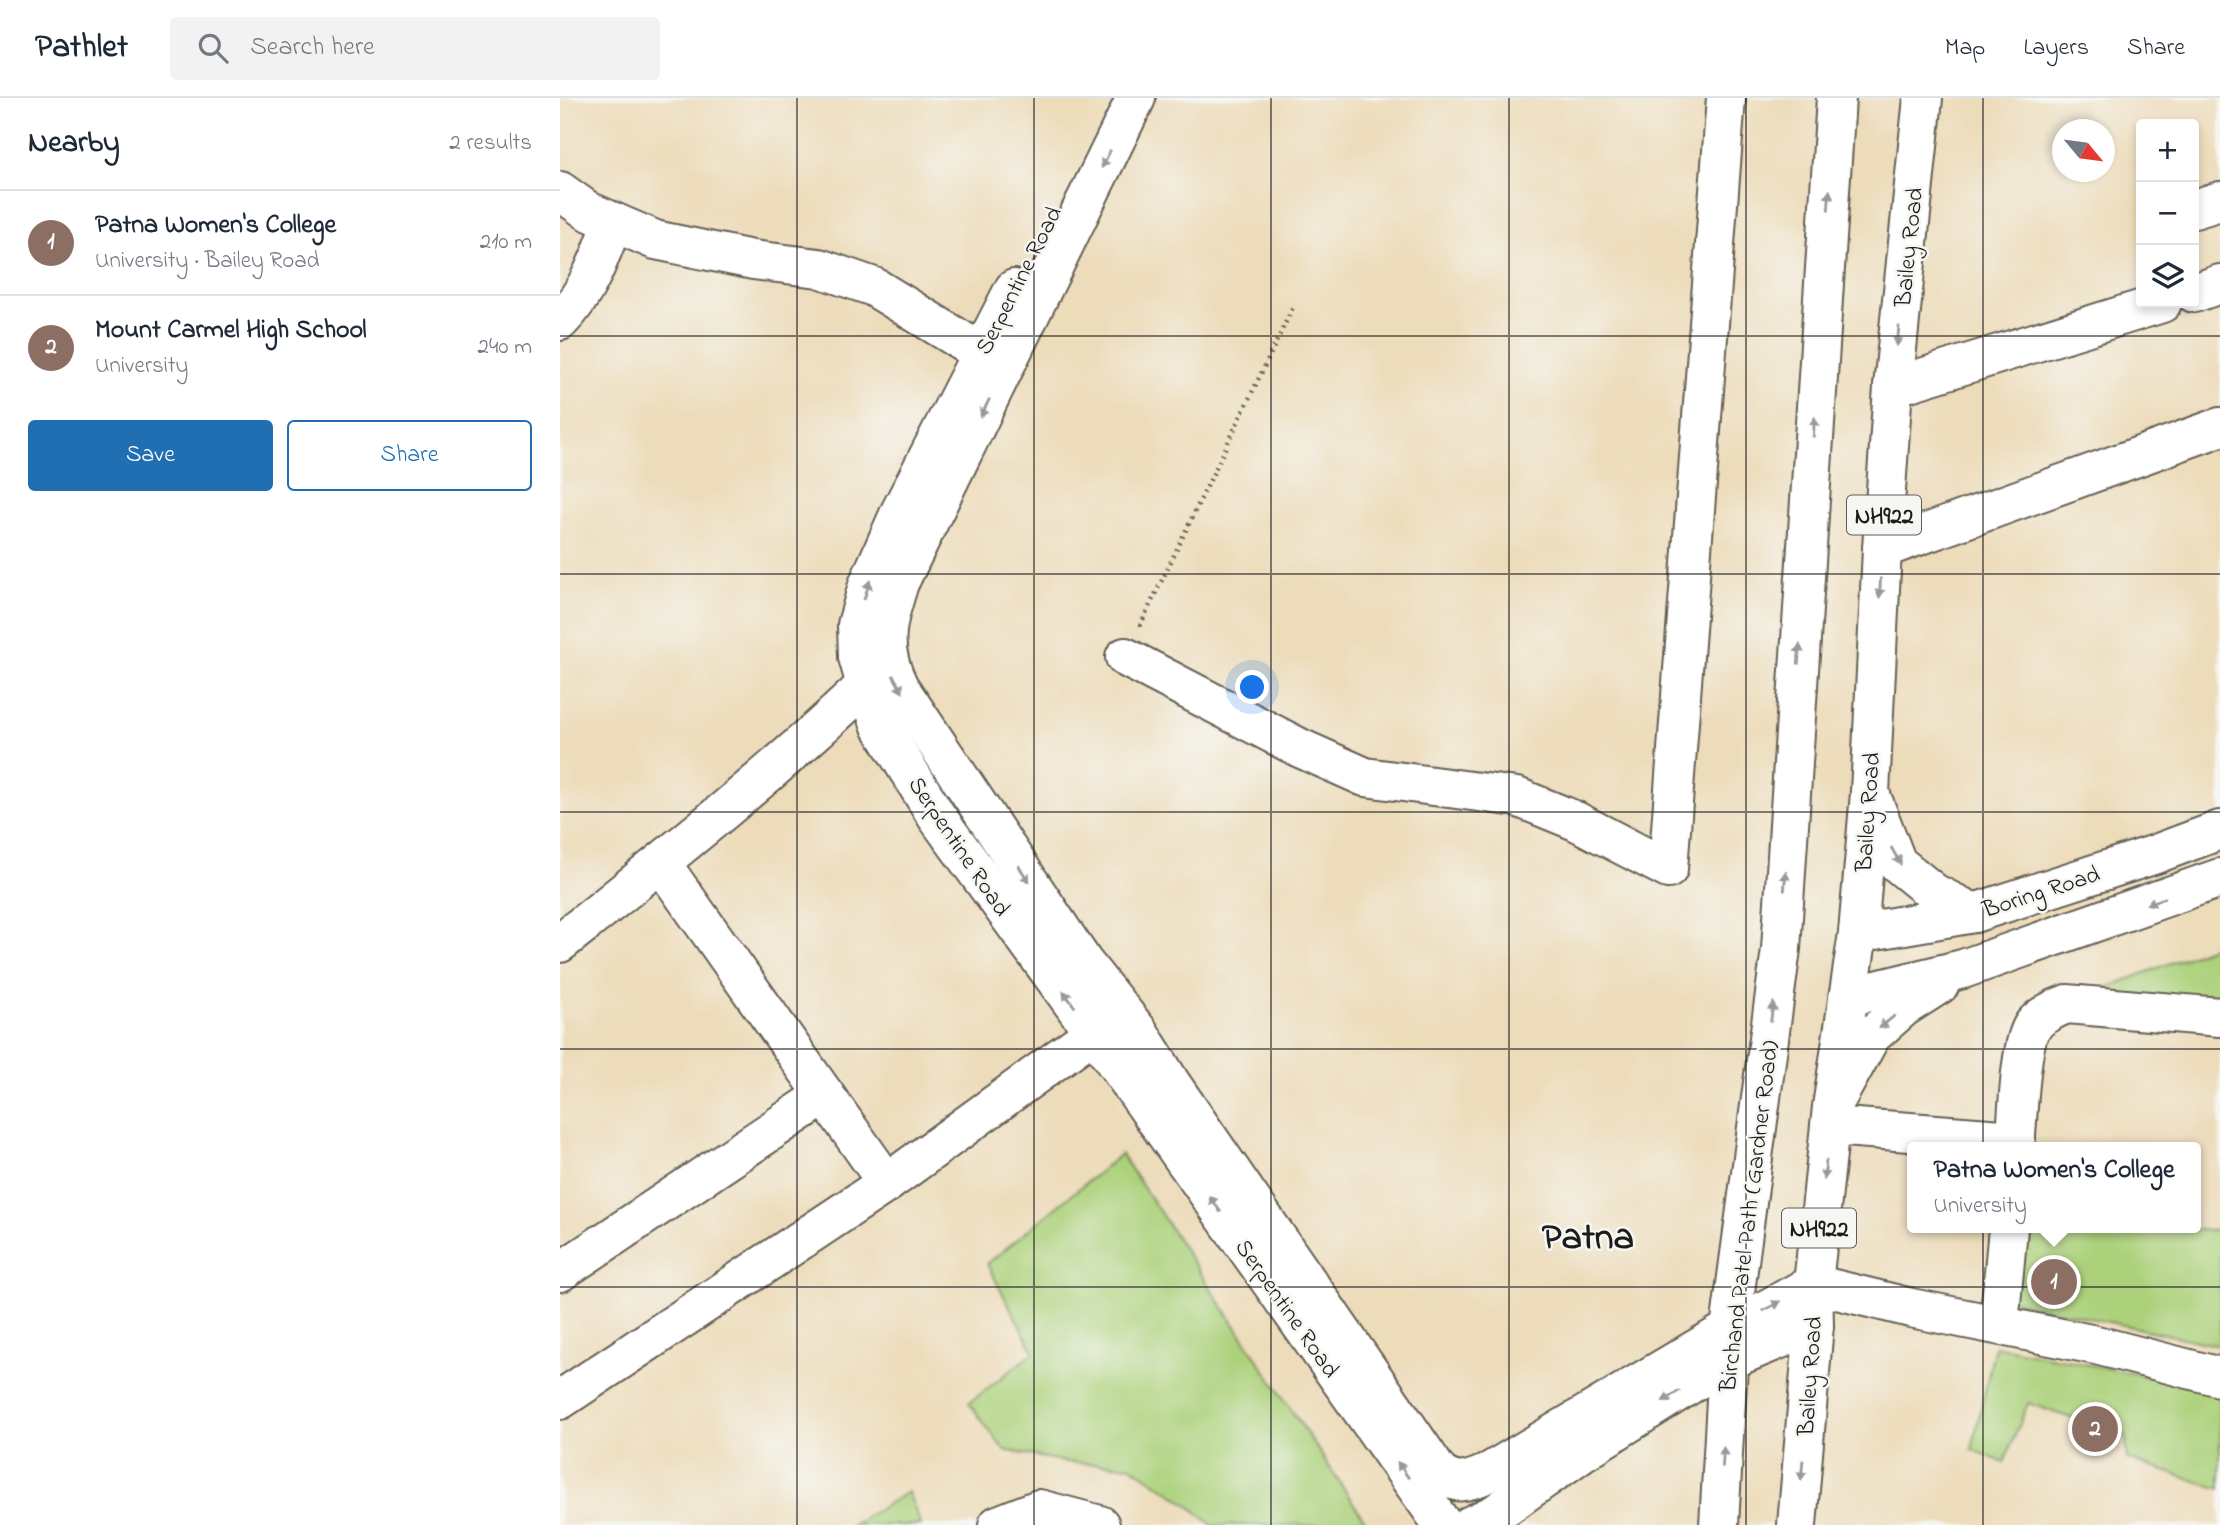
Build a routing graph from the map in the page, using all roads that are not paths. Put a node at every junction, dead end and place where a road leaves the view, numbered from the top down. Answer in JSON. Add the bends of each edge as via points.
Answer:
{"nodes":[{"id":1,"x":1109,"y":98,"type":"edge"},
{"id":2,"x":1136,"y":98,"type":"edge"},
{"id":3,"x":1726,"y":98,"type":"edge"},
{"id":4,"x":1836,"y":98,"type":"edge"},
{"id":5,"x":1923,"y":98,"type":"edge"},
{"id":6,"x":560,"y":191,"type":"edge"},
{"id":7,"x":2220,"y":201,"type":"edge"},
{"id":8,"x":2199,"y":207,"type":"edge"},
{"id":9,"x":613,"y":222,"type":"junction"},
{"id":10,"x":2220,"y":284,"type":"edge"},
{"id":11,"x":2199,"y":291,"type":"edge"},
{"id":12,"x":2139,"y":308,"type":"edge"},
{"id":13,"x":560,"y":321,"type":"edge"},
{"id":14,"x":993,"y":360,"type":"junction"},
{"id":15,"x":1893,"y":387,"type":"junction"},
{"id":16,"x":2220,"y":427,"type":"edge"},
{"id":17,"x":1882,"y":549,"type":"junction"},
{"id":18,"x":871,"y":643,"type":"junction"},
{"id":19,"x":1125,"y":657,"type":"road end"},
{"id":20,"x":866,"y":685,"type":"junction"},
{"id":21,"x":1870,"y":793,"type":"junction"},
{"id":22,"x":2220,"y":830,"type":"edge"},
{"id":23,"x":661,"y":863,"type":"junction"},
{"id":24,"x":2220,"y":878,"type":"edge"},
{"id":25,"x":1974,"y":913,"type":"junction"},
{"id":26,"x":1858,"y":933,"type":"junction"},
{"id":27,"x":560,"y":943,"type":"edge"},
{"id":28,"x":1962,"y":969,"type":"junction"},
{"id":29,"x":1848,"y":997,"type":"junction"},
{"id":30,"x":2220,"y":1017,"type":"edge"},
{"id":31,"x":1109,"y":1023,"type":"junction"},
{"id":32,"x":825,"y":1095,"type":"junction"},
{"id":33,"x":1831,"y":1116,"type":"junction"},
{"id":34,"x":2003,"y":1142,"type":"edge"},
{"id":35,"x":2016,"y":1142,"type":"edge"},
{"id":36,"x":887,"y":1183,"type":"junction"},
{"id":37,"x":2008,"y":1233,"type":"edge"},
{"id":38,"x":560,"y":1272,"type":"edge"},
{"id":39,"x":1813,"y":1284,"type":"junction"},
{"id":40,"x":1814,"y":1325,"type":"junction"},
{"id":41,"x":1999,"y":1325,"type":"junction"},
{"id":42,"x":1730,"y":1344,"type":"junction"},
{"id":43,"x":2220,"y":1377,"type":"edge"},
{"id":44,"x":560,"y":1400,"type":"edge"},
{"id":45,"x":998,"y":1525,"type":"edge"},
{"id":46,"x":1100,"y":1525,"type":"edge"},
{"id":47,"x":1443,"y":1525,"type":"edge"},
{"id":48,"x":1471,"y":1525,"type":"edge"},
{"id":49,"x":1719,"y":1525,"type":"edge"},
{"id":50,"x":1797,"y":1525,"type":"edge"}],
"edges":[{"from":1,"to":14,"type":"main road","name":"Serpentine Road"},
{"from":2,"to":14,"type":"main road","one_way":true},
{"from":3,"to":19,"type":"main road","via":[[1668,869],[1576,821],[1517,797],[1365,777]]},
{"from":42,"to":4,"type":"main road","name":"Birchand Patel Path (Gardner Road)","number":"NH922","one_way":true,"via":[[1781,949]]},
{"from":5,"to":15,"type":"main road","name":"Bailey Road","number":"NH922","one_way":true},
{"from":6,"to":9,"type":"main road"},
{"from":7,"to":8,"type":"main road"},
{"from":9,"to":13,"type":"main road","via":[[596,267]]},
{"from":9,"to":14,"type":"main road","via":[[655,240],[819,268],[874,287]]},
{"from":10,"to":11,"type":"main road"},
{"from":12,"to":15,"type":"main road"},
{"from":14,"to":18,"type":"main road","name":"Serpentine Road","via":[[901,510],[868,585],[857,625]]},
{"from":15,"to":17,"type":"main road","name":"Bailey Road","number":"NH922"},
{"from":16,"to":17,"type":"main road"},
{"from":17,"to":21,"type":"main road","name":"Bailey Road","number":"NH922","one_way":true},
{"from":18,"to":20,"type":"main road","name":"Serpentine Road","via":[[858,657]]},
{"from":18,"to":31,"type":"main road","one_way":true,"via":[[1083,962]]},
{"from":20,"to":23,"type":"main road"},
{"from":31,"to":20,"type":"main road","name":"Serpentine Road","one_way":true,"via":[[937,817],[881,726]]},
{"from":21,"to":25,"type":"main road","one_way":true,"via":[[1897,863],[1934,893]]},
{"from":21,"to":26,"type":"main road","name":"Bailey Road","number":"NH922"},
{"from":22,"to":25,"type":"main road","name":"Boring Road"},
{"from":23,"to":27,"type":"main road"},
{"from":23,"to":32,"type":"main road"},
{"from":24,"to":28,"type":"main road","one_way":true},
{"from":25,"to":26,"type":"main road","name":"Boring Road"},
{"from":26,"to":29,"type":"main road","name":"Bailey Road","number":"NH922"},
{"from":28,"to":29,"type":"main road"},
{"from":28,"to":33,"type":"main road","one_way":true,"via":[[1871,1035]]},
{"from":29,"to":33,"type":"main road","name":"Bailey Road","number":"NH922"},
{"from":30,"to":35,"type":"main road","via":[[2067,1004],[2055,1009],[2034,1023],[2025,1039]]},
{"from":31,"to":36,"type":"main road"},
{"from":31,"to":42,"type":"main road","via":[[1421,1450],[1450,1481],[1486,1475]]},
{"from":47,"to":31,"type":"main road","name":"Serpentine Road","one_way":true},
{"from":32,"to":36,"type":"main road"},
{"from":32,"to":38,"type":"main road"},
{"from":33,"to":34,"type":"main road"},
{"from":33,"to":39,"type":"main road","name":"Bailey Road","number":"NH922","one_way":true},
{"from":36,"to":44,"type":"main road"},
{"from":37,"to":41,"type":"main road"},
{"from":39,"to":40,"type":"main road","name":"Bailey Road","number":"NH922"},
{"from":39,"to":41,"type":"main road"},
{"from":42,"to":39,"type":"main road","one_way":true},
{"from":40,"to":42,"type":"main road"},
{"from":40,"to":50,"type":"main road","name":"Bailey Road","number":"NH922","one_way":true},
{"from":41,"to":43,"type":"main road"},
{"from":42,"to":48,"type":"main road","one_way":true,"via":[[1494,1514]]},
{"from":49,"to":42,"type":"main road","name":"Birchand Patel Path (Gardner Road)","number":"NH922","one_way":true},
{"from":45,"to":46,"type":"main road","via":[[1039,1509]]}]}
